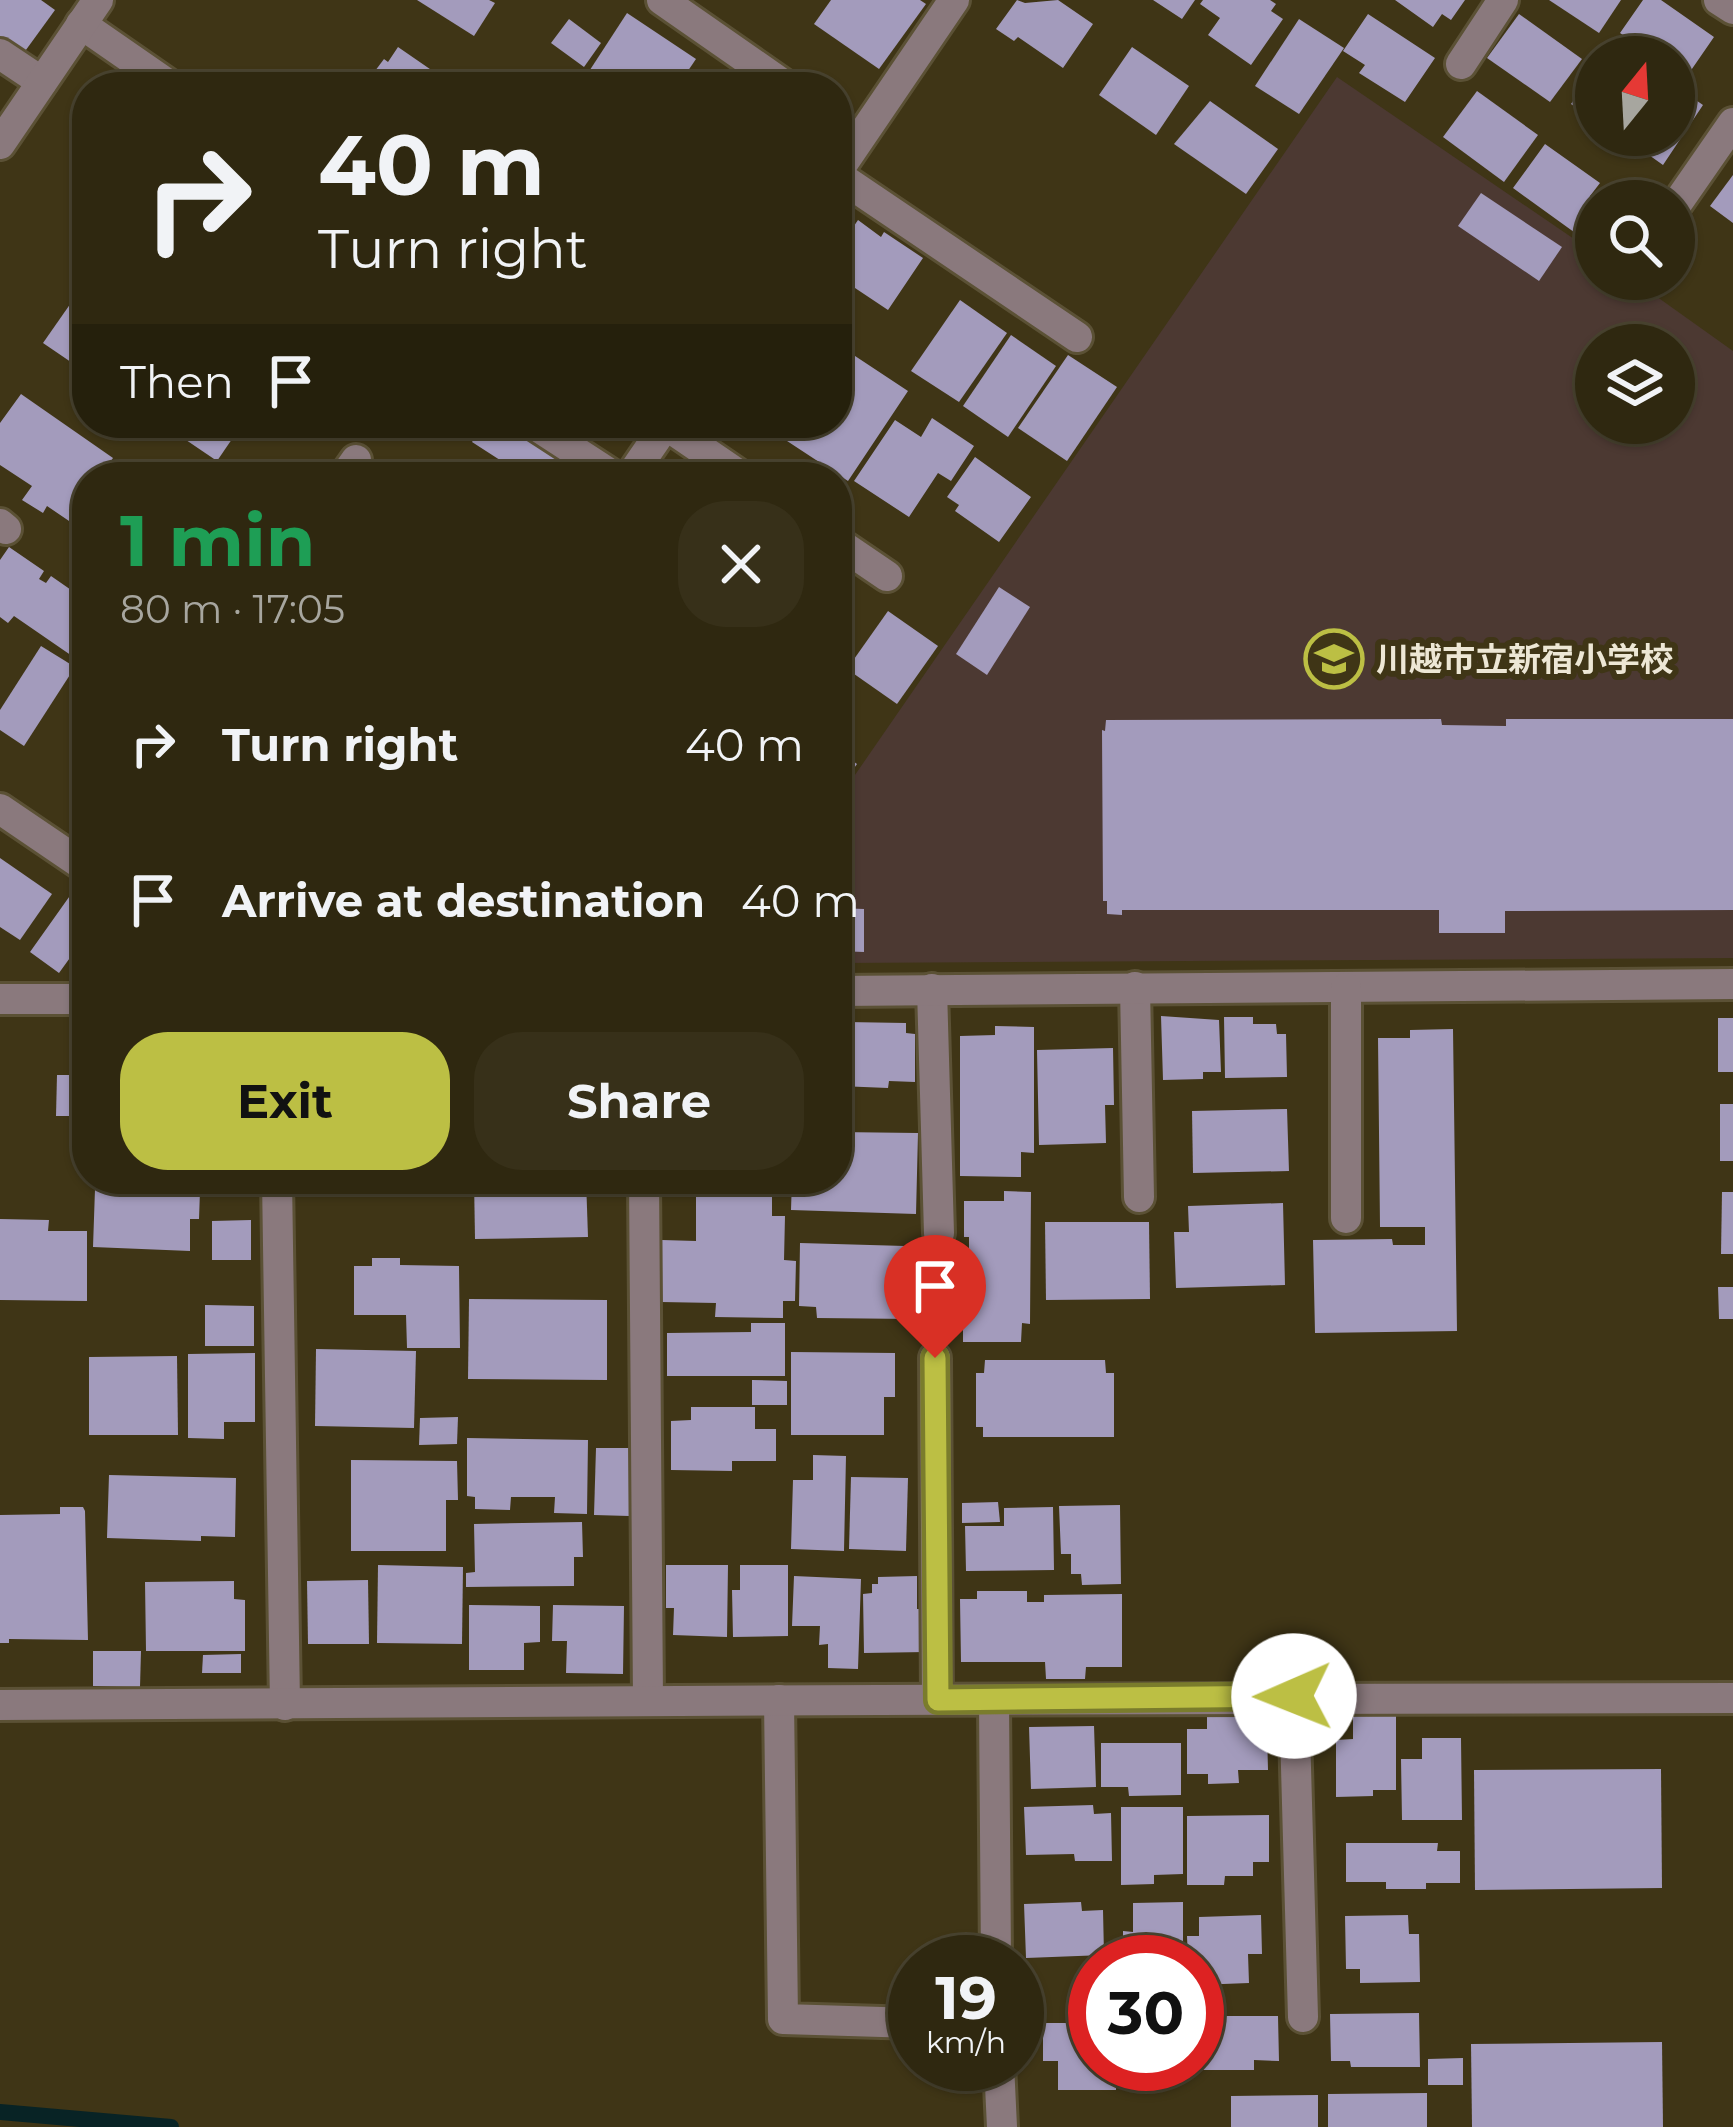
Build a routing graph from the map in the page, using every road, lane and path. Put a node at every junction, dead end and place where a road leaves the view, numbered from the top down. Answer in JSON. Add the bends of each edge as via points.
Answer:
{"nodes":[{"id":1,"x":662,"y":0,"type":"edge"},
{"id":2,"x":954,"y":0,"type":"edge"},
{"id":3,"x":1503,"y":0,"type":"edge"},
{"id":4,"x":1719,"y":0,"type":"edge"},
{"id":5,"x":1733,"y":9,"type":"edge"},
{"id":6,"x":90,"y":12,"type":"edge"},
{"id":7,"x":0,"y":54,"type":"edge"},
{"id":8,"x":1461,"y":64,"type":"dead end"},
{"id":9,"x":156,"y":72,"type":"edge"},
{"id":10,"x":766,"y":72,"type":"edge"},
{"id":11,"x":42,"y":82,"type":"junction"},
{"id":12,"x":1733,"y":123,"type":"edge"},
{"id":13,"x":852,"y":126,"type":"edge"},
{"id":14,"x":0,"y":144,"type":"edge"},
{"id":15,"x":1693,"y":180,"type":"edge"},
{"id":16,"x":852,"y":184,"type":"edge"},
{"id":17,"x":1077,"y":337,"type":"dead end"},
{"id":18,"x":555,"y":438,"type":"edge"},
{"id":19,"x":686,"y":438,"type":"edge"},
{"id":20,"x":593,"y":462,"type":"edge"},
{"id":21,"x":720,"y":462,"type":"edge"},
{"id":22,"x":852,"y":552,"type":"edge"},
{"id":23,"x":887,"y":576,"type":"dead end"},
{"id":24,"x":0,"y":809,"type":"edge"},
{"id":25,"x":72,"y":850,"type":"edge"},
{"id":26,"x":1733,"y":984,"type":"edge"},
{"id":27,"x":1135,"y":988,"type":"junction"},
{"id":28,"x":1346,"y":988,"type":"junction"},
{"id":29,"x":932,"y":989,"type":"junction"},
{"id":30,"x":852,"y":991,"type":"edge"},
{"id":31,"x":0,"y":999,"type":"edge"},
{"id":32,"x":72,"y":999,"type":"edge"},
{"id":33,"x":277,"y":1194,"type":"edge"},
{"id":34,"x":644,"y":1194,"type":"edge"},
{"id":35,"x":1139,"y":1198,"type":"dead end"},
{"id":36,"x":1346,"y":1218,"type":"dead end"},
{"id":37,"x":939,"y":1233,"type":"dead end"},
{"id":38,"x":935,"y":1358,"type":"dead end"},
{"id":39,"x":1294,"y":1696,"type":"junction"},
{"id":40,"x":1733,"y":1699,"type":"edge"},
{"id":41,"x":648,"y":1700,"type":"junction"},
{"id":42,"x":779,"y":1700,"type":"junction"},
{"id":43,"x":938,"y":1700,"type":"junction"},
{"id":44,"x":994,"y":1701,"type":"junction"},
{"id":45,"x":0,"y":1705,"type":"edge"},
{"id":46,"x":285,"y":1705,"type":"junction"},
{"id":47,"x":996,"y":1935,"type":"edge"},
{"id":48,"x":1303,"y":2017,"type":"dead end"},
{"id":49,"x":888,"y":2022,"type":"edge"},
{"id":50,"x":1000,"y":2091,"type":"edge"},
{"id":51,"x":1002,"y":2127,"type":"edge"}],
"edges":[{"from":1,"to":10,"type":"street"},
{"from":2,"to":13,"type":"street"},
{"from":3,"to":8,"type":"street"},
{"from":4,"to":5,"type":"street"},
{"from":6,"to":9,"type":"street"},
{"from":6,"to":11,"type":"street"},
{"from":7,"to":11,"type":"street"},
{"from":11,"to":14,"type":"street"},
{"from":12,"to":15,"type":"street"},
{"from":16,"to":17,"type":"street"},
{"from":18,"to":20,"type":"street"},
{"from":19,"to":21,"type":"street"},
{"from":22,"to":23,"type":"street"},
{"from":24,"to":25,"type":"street"},
{"from":26,"to":28,"type":"street"},
{"from":27,"to":28,"type":"street"},
{"from":27,"to":29,"type":"street"},
{"from":27,"to":35,"type":"street"},
{"from":28,"to":36,"type":"street"},
{"from":29,"to":30,"type":"street"},
{"from":29,"to":37,"type":"street"},
{"from":31,"to":32,"type":"street"},
{"from":33,"to":46,"type":"street"},
{"from":34,"to":41,"type":"street"},
{"from":38,"to":43,"type":"street"},
{"from":39,"to":40,"type":"street"},
{"from":39,"to":44,"type":"street"},
{"from":39,"to":48,"type":"street"},
{"from":41,"to":42,"type":"street"},
{"from":41,"to":46,"type":"street"},
{"from":42,"to":43,"type":"street"},
{"from":42,"to":49,"type":"street","via":[[783,2019]]},
{"from":43,"to":44,"type":"street"},
{"from":44,"to":47,"type":"street"},
{"from":45,"to":46,"type":"street"},
{"from":50,"to":51,"type":"street"}]}
